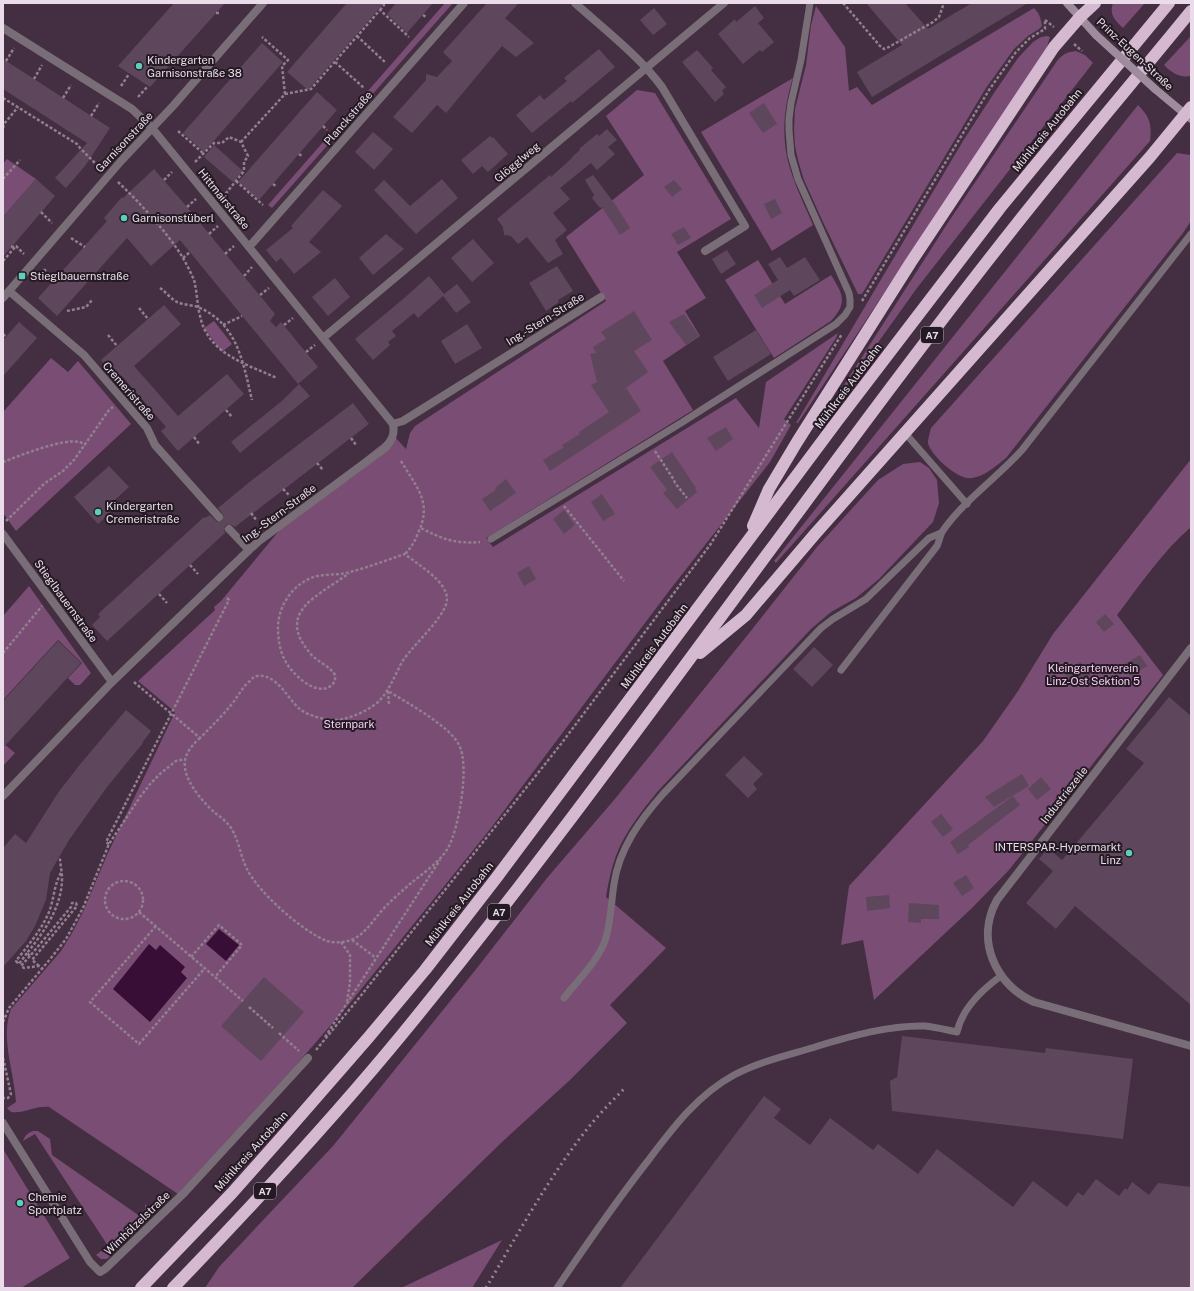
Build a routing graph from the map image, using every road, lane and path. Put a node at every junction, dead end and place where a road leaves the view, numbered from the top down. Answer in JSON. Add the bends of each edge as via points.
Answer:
{"nodes":[{"id":1,"x":264,"y":3,"type":"edge"},
{"id":2,"x":383,"y":3,"type":"edge"},
{"id":3,"x":464,"y":3,"type":"edge"},
{"id":4,"x":575,"y":3,"type":"edge"},
{"id":5,"x":724,"y":3,"type":"edge"},
{"id":6,"x":810,"y":3,"type":"edge"},
{"id":7,"x":843,"y":3,"type":"edge"},
{"id":8,"x":944,"y":3,"type":"edge"},
{"id":9,"x":1067,"y":3,"type":"edge"},
{"id":10,"x":1095,"y":3,"type":"edge"},
{"id":11,"x":1168,"y":3,"type":"edge"},
{"id":12,"x":380,"y":10,"type":"junction"},
{"id":13,"x":1191,"y":11,"type":"edge"},
{"id":14,"x":221,"y":12,"type":"dead end"},
{"id":15,"x":216,"y":14,"type":"dead end"},
{"id":16,"x":1080,"y":17,"type":"junction"},
{"id":17,"x":1045,"y":20,"type":"dead end"},
{"id":18,"x":3,"y":28,"type":"edge"},
{"id":19,"x":262,"y":37,"type":"dead end"},
{"id":20,"x":409,"y":37,"type":"dead end"},
{"id":21,"x":355,"y":38,"type":"junction"},
{"id":22,"x":14,"y":47,"type":"dead end"},
{"id":23,"x":6,"y":61,"type":"dead end"},
{"id":24,"x":334,"y":62,"type":"junction"},
{"id":25,"x":386,"y":63,"type":"dead end"},
{"id":26,"x":42,"y":65,"type":"dead end"},
{"id":27,"x":647,"y":68,"type":"junction"},
{"id":28,"x":129,"y":74,"type":"dead end"},
{"id":29,"x":34,"y":79,"type":"dead end"},
{"id":30,"x":73,"y":83,"type":"dead end"},
{"id":31,"x":121,"y":86,"type":"dead end"},
{"id":32,"x":148,"y":86,"type":"dead end"},
{"id":33,"x":364,"y":88,"type":"dead end"},
{"id":34,"x":285,"y":94,"type":"junction"},
{"id":35,"x":138,"y":97,"type":"dead end"},
{"id":36,"x":3,"y":98,"type":"edge"},
{"id":37,"x":63,"y":98,"type":"dead end"},
{"id":38,"x":101,"y":101,"type":"dead end"},
{"id":39,"x":18,"y":107,"type":"junction"},
{"id":40,"x":1189,"y":113,"type":"edge"},
{"id":41,"x":91,"y":116,"type":"dead end"},
{"id":42,"x":323,"y":126,"type":"dead end"},
{"id":43,"x":3,"y":128,"type":"edge"},
{"id":44,"x":152,"y":128,"type":"junction"},
{"id":45,"x":178,"y":130,"type":"dead end"},
{"id":46,"x":327,"y":130,"type":"dead end"},
{"id":47,"x":241,"y":142,"type":"junction"},
{"id":48,"x":204,"y":154,"type":"junction"},
{"id":49,"x":299,"y":154,"type":"dead end"},
{"id":50,"x":303,"y":157,"type":"dead end"},
{"id":51,"x":20,"y":160,"type":"dead end"},
{"id":52,"x":194,"y":164,"type":"dead end"},
{"id":53,"x":100,"y":168,"type":"dead end"},
{"id":54,"x":174,"y":171,"type":"dead end"},
{"id":55,"x":3,"y":179,"type":"edge"},
{"id":56,"x":164,"y":180,"type":"dead end"},
{"id":57,"x":236,"y":181,"type":"junction"},
{"id":58,"x":118,"y":182,"type":"dead end"},
{"id":59,"x":273,"y":184,"type":"dead end"},
{"id":60,"x":277,"y":187,"type":"dead end"},
{"id":61,"x":222,"y":198,"type":"dead end"},
{"id":62,"x":196,"y":199,"type":"dead end"},
{"id":63,"x":263,"y":205,"type":"dead end"},
{"id":64,"x":187,"y":207,"type":"dead end"},
{"id":65,"x":41,"y":212,"type":"dead end"},
{"id":66,"x":52,"y":223,"type":"dead end"},
{"id":67,"x":218,"y":226,"type":"dead end"},
{"id":68,"x":209,"y":234,"type":"dead end"},
{"id":69,"x":1191,"y":234,"type":"edge"},
{"id":70,"x":71,"y":238,"type":"dead end"},
{"id":71,"x":16,"y":246,"type":"junction"},
{"id":72,"x":235,"y":246,"type":"dead end"},
{"id":73,"x":11,"y":247,"type":"dead end"},
{"id":74,"x":85,"y":247,"type":"dead end"},
{"id":75,"x":249,"y":247,"type":"junction"},
{"id":76,"x":705,"y":251,"type":"dead end"},
{"id":77,"x":190,"y":252,"type":"dead end"},
{"id":78,"x":24,"y":254,"type":"dead end"},
{"id":79,"x":226,"y":254,"type":"dead end"},
{"id":80,"x":183,"y":258,"type":"junction"},
{"id":81,"x":3,"y":261,"type":"edge"},
{"id":82,"x":252,"y":267,"type":"dead end"},
{"id":83,"x":44,"y":269,"type":"dead end"},
{"id":84,"x":244,"y":276,"type":"dead end"},
{"id":85,"x":54,"y":282,"type":"dead end"},
{"id":86,"x":160,"y":288,"type":"dead end"},
{"id":87,"x":269,"y":288,"type":"dead end"},
{"id":88,"x":9,"y":291,"type":"junction"},
{"id":89,"x":260,"y":295,"type":"dead end"},
{"id":90,"x":601,"y":297,"type":"dead end"},
{"id":91,"x":3,"y":298,"type":"edge"},
{"id":92,"x":93,"y":298,"type":"dead end"},
{"id":93,"x":199,"y":307,"type":"junction"},
{"id":94,"x":139,"y":308,"type":"dead end"},
{"id":95,"x":859,"y":308,"type":"dead end"},
{"id":96,"x":67,"y":311,"type":"dead end"},
{"id":97,"x":242,"y":316,"type":"dead end"},
{"id":98,"x":293,"y":318,"type":"dead end"},
{"id":99,"x":148,"y":319,"type":"dead end"},
{"id":100,"x":223,"y":325,"type":"junction"},
{"id":101,"x":284,"y":325,"type":"dead end"},
{"id":102,"x":846,"y":328,"type":"dead end"},
{"id":103,"x":3,"y":334,"type":"edge"},
{"id":104,"x":108,"y":335,"type":"dead end"},
{"id":105,"x":6,"y":337,"type":"dead end"},
{"id":106,"x":323,"y":338,"type":"junction"},
{"id":107,"x":315,"y":345,"type":"dead end"},
{"id":108,"x":117,"y":346,"type":"dead end"},
{"id":109,"x":306,"y":352,"type":"dead end"},
{"id":110,"x":242,"y":362,"type":"junction"},
{"id":111,"x":277,"y":378,"type":"dead end"},
{"id":112,"x":252,"y":400,"type":"dead end"},
{"id":113,"x":116,"y":403,"type":"dead end"},
{"id":114,"x":226,"y":410,"type":"dead end"},
{"id":115,"x":232,"y":416,"type":"dead end"},
{"id":116,"x":393,"y":424,"type":"junction"},
{"id":117,"x":905,"y":433,"type":"junction"},
{"id":118,"x":194,"y":437,"type":"dead end"},
{"id":119,"x":351,"y":438,"type":"dead end"},
{"id":120,"x":650,"y":442,"type":"junction"},
{"id":121,"x":85,"y":445,"type":"junction"},
{"id":122,"x":200,"y":445,"type":"dead end"},
{"id":123,"x":356,"y":445,"type":"dead end"},
{"id":124,"x":401,"y":461,"type":"dead end"},
{"id":125,"x":3,"y":462,"type":"edge"},
{"id":126,"x":317,"y":463,"type":"dead end"},
{"id":127,"x":323,"y":470,"type":"dead end"},
{"id":128,"x":283,"y":489,"type":"dead end"},
{"id":129,"x":290,"y":496,"type":"dead end"},
{"id":130,"x":558,"y":498,"type":"junction"},
{"id":131,"x":688,"y":498,"type":"dead end"},
{"id":132,"x":967,"y":504,"type":"junction"},
{"id":133,"x":251,"y":513,"type":"dead end"},
{"id":134,"x":219,"y":517,"type":"tunnel mouth"},
{"id":135,"x":257,"y":520,"type":"dead end"},
{"id":136,"x":6,"y":521,"type":"dead end"},
{"id":137,"x":421,"y":528,"type":"junction"},
{"id":138,"x":229,"y":529,"type":"tunnel mouth"},
{"id":139,"x":941,"y":533,"type":"junction"},
{"id":140,"x":3,"y":534,"type":"edge"},
{"id":141,"x":491,"y":539,"type":"joint"},
{"id":142,"x":744,"y":547,"type":"junction"},
{"id":143,"x":249,"y":550,"type":"junction"},
{"id":144,"x":405,"y":554,"type":"junction"},
{"id":145,"x":190,"y":565,"type":"dead end"},
{"id":146,"x":349,"y":573,"type":"junction"},
{"id":147,"x":198,"y":574,"type":"dead end"},
{"id":148,"x":624,"y":581,"type":"dead end"},
{"id":149,"x":159,"y":594,"type":"dead end"},
{"id":150,"x":226,"y":597,"type":"dead end"},
{"id":151,"x":167,"y":603,"type":"dead end"},
{"id":152,"x":43,"y":604,"type":"dead end"},
{"id":153,"x":1191,"y":648,"type":"edge"},
{"id":154,"x":3,"y":653,"type":"edge"},
{"id":155,"x":683,"y":667,"type":"junction"},
{"id":156,"x":840,"y":670,"type":"dead end"},
{"id":157,"x":112,"y":682,"type":"junction"},
{"id":158,"x":134,"y":682,"type":"dead end"},
{"id":159,"x":388,"y":690,"type":"junction"},
{"id":160,"x":389,"y":704,"type":"dead end"},
{"id":161,"x":171,"y":714,"type":"junction"},
{"id":162,"x":200,"y":738,"type":"junction"},
{"id":163,"x":185,"y":759,"type":"junction"},
{"id":164,"x":3,"y":796,"type":"edge"},
{"id":165,"x":109,"y":844,"type":"junction"},
{"id":166,"x":443,"y":855,"type":"junction"},
{"id":167,"x":60,"y":857,"type":"dead end"},
{"id":168,"x":61,"y":872,"type":"junction"},
{"id":169,"x":139,"y":912,"type":"junction"},
{"id":170,"x":156,"y":926,"type":"junction"},
{"id":171,"x":352,"y":940,"type":"junction"},
{"id":172,"x":341,"y":942,"type":"junction"},
{"id":173,"x":29,"y":954,"type":"junction"},
{"id":174,"x":191,"y":957,"type":"junction"},
{"id":175,"x":376,"y":958,"type":"junction"},
{"id":176,"x":39,"y":966,"type":"junction"},
{"id":177,"x":205,"y":968,"type":"junction"},
{"id":178,"x":42,"y":969,"type":"junction"},
{"id":179,"x":1001,"y":976,"type":"junction"},
{"id":180,"x":215,"y":977,"type":"junction"},
{"id":181,"x":564,"y":998,"type":"dead end"},
{"id":182,"x":243,"y":1001,"type":"dead end"},
{"id":183,"x":347,"y":1003,"type":"junction"},
{"id":184,"x":249,"y":1007,"type":"dead end"},
{"id":185,"x":3,"y":1022,"type":"edge"},
{"id":186,"x":273,"y":1028,"type":"dead end"},
{"id":187,"x":279,"y":1033,"type":"dead end"},
{"id":188,"x":1191,"y":1046,"type":"edge"},
{"id":189,"x":3,"y":1058,"type":"edge"},
{"id":190,"x":308,"y":1058,"type":"joint"},
{"id":191,"x":4,"y":1098,"type":"dead end"},
{"id":192,"x":3,"y":1123,"type":"edge"},
{"id":193,"x":141,"y":1288,"type":"edge"},
{"id":194,"x":173,"y":1288,"type":"edge"},
{"id":195,"x":557,"y":1288,"type":"edge"}],
"edges":[{"from":1,"to":44,"type":"street","name":"Garnisonstraße"},
{"from":2,"to":12,"type":"path"},
{"from":3,"to":75,"type":"street","name":"Planckstraße"},
{"from":4,"to":27,"type":"street"},
{"from":5,"to":27,"type":"street","name":"Glögglweg"},
{"from":6,"to":120,"type":"lane","via":[[790,110],[790,143],[798,179],[849,293],[850,307],[841,320],[823,333]]},
{"from":7,"to":8,"type":"path","via":[[884,49],[933,22]]},
{"from":9,"to":16,"type":"main road","name":"Prinz-Eugen-Straße"},
{"from":10,"to":16,"type":"highway"},
{"from":11,"to":142,"type":"highway","name":"Mühlkreis Autobahn","number":"A7","via":[[1000,208]]},
{"from":12,"to":20,"type":"path"},
{"from":12,"to":21,"type":"path"},
{"from":13,"to":155,"type":"highway","number":"A7","via":[[1019,221]]},
{"from":14,"to":15,"type":"path"},
{"from":16,"to":40,"type":"main road","name":"Prinz-Eugen-Straße","bridge":true,"via":[[1155,89]]},
{"from":16,"to":142,"type":"highway","via":[[1054,47],[911,262],[769,489]]},
{"from":17,"to":95,"type":"path","via":[[1045,29],[1030,38],[1016,52],[989,90]]},
{"from":18,"to":44,"type":"street","name":"Hittmairstraße","via":[[132,109]]},
{"from":19,"to":34,"type":"path","via":[[288,60],[282,66]]},
{"from":21,"to":24,"type":"path"},
{"from":21,"to":25,"type":"path"},
{"from":22,"to":23,"type":"path"},
{"from":24,"to":33,"type":"path"},
{"from":24,"to":34,"type":"path","via":[[311,89]]},
{"from":26,"to":29,"type":"path"},
{"from":27,"to":76,"type":"street","via":[[662,87],[745,226]]},
{"from":27,"to":106,"type":"street","name":"Glögglweg"},
{"from":28,"to":31,"type":"path"},
{"from":30,"to":37,"type":"path"},
{"from":32,"to":35,"type":"path"},
{"from":34,"to":47,"type":"path"},
{"from":36,"to":39,"type":"path"},
{"from":38,"to":41,"type":"path"},
{"from":39,"to":43,"type":"path"},
{"from":39,"to":53,"type":"path","via":[[77,144]]},
{"from":40,"to":117,"type":"highway"},
{"from":42,"to":46,"type":"path"},
{"from":44,"to":75,"type":"street","name":"Hittmairstraße"},
{"from":44,"to":88,"type":"street","name":"Garnisonstraße"},
{"from":45,"to":48,"type":"path"},
{"from":47,"to":48,"type":"path","via":[[229,137],[222,143],[214,143]]},
{"from":47,"to":57,"type":"path","via":[[248,156],[244,162],[244,171]]},
{"from":48,"to":52,"type":"path"},
{"from":49,"to":50,"type":"path"},
{"from":51,"to":55,"type":"path"},
{"from":54,"to":56,"type":"path"},
{"from":57,"to":61,"type":"path"},
{"from":57,"to":63,"type":"path"},
{"from":58,"to":80,"type":"path","via":[[166,234]]},
{"from":59,"to":60,"type":"path"},
{"from":62,"to":64,"type":"path"},
{"from":65,"to":66,"type":"path"},
{"from":67,"to":68,"type":"path"},
{"from":69,"to":132,"type":"lane","via":[[1022,450]]},
{"from":70,"to":74,"type":"path"},
{"from":71,"to":73,"type":"path"},
{"from":71,"to":78,"type":"path"},
{"from":71,"to":81,"type":"path"},
{"from":72,"to":79,"type":"path"},
{"from":75,"to":106,"type":"street","name":"Hittmairstraße"},
{"from":77,"to":80,"type":"path"},
{"from":80,"to":93,"type":"path","via":[[194,280]]},
{"from":82,"to":84,"type":"path"},
{"from":83,"to":85,"type":"path"},
{"from":86,"to":93,"type":"path","via":[[177,302]]},
{"from":87,"to":89,"type":"path"},
{"from":88,"to":91,"type":"street","name":"Garnisonstraße"},
{"from":88,"to":134,"type":"street","name":"Cremeristraße","via":[[84,355],[148,428],[155,445]]},
{"from":90,"to":116,"type":"street","name":"Ing.-Stern-Straße","via":[[403,421]]},
{"from":92,"to":96,"type":"path","via":[[86,307]]},
{"from":93,"to":100,"type":"path"},
{"from":93,"to":110,"type":"path","via":[[204,328],[211,340],[222,352]]},
{"from":94,"to":99,"type":"path"},
{"from":97,"to":100,"type":"path"},
{"from":98,"to":101,"type":"path"},
{"from":100,"to":110,"type":"path","via":[[229,330]]},
{"from":102,"to":183,"type":"path","via":[[710,545],[551,756],[318,1047]]},
{"from":103,"to":105,"type":"path"},
{"from":104,"to":108,"type":"path"},
{"from":106,"to":116,"type":"street","name":"Hittmairstraße"},
{"from":107,"to":109,"type":"path"},
{"from":110,"to":111,"type":"path"},
{"from":110,"to":112,"type":"path"},
{"from":113,"to":121,"type":"path"},
{"from":114,"to":115,"type":"path"},
{"from":116,"to":143,"type":"street","name":"Ing.-Stern-Straße","via":[[394,435],[385,448]]},
{"from":117,"to":132,"type":"lane"},
{"from":117,"to":155,"type":"highway","via":[[746,615]]},
{"from":118,"to":122,"type":"path"},
{"from":119,"to":123,"type":"path"},
{"from":120,"to":130,"type":"lane"},
{"from":120,"to":131,"type":"path","via":[[675,483]]},
{"from":121,"to":125,"type":"path","via":[[71,442],[48,446]]},
{"from":121,"to":136,"type":"path","via":[[74,460],[45,483]]},
{"from":124,"to":137,"type":"path","via":[[424,502],[425,513]]},
{"from":126,"to":127,"type":"path"},
{"from":128,"to":129,"type":"path"},
{"from":130,"to":141,"type":"lane"},
{"from":130,"to":148,"type":"path"},
{"from":132,"to":139,"type":"lane"},
{"from":133,"to":135,"type":"path"},
{"from":137,"to":141,"type":"path","via":[[456,542],[469,543]]},
{"from":137,"to":144,"type":"path"},
{"from":138,"to":143,"type":"street"},
{"from":139,"to":156,"type":"lane","via":[[937,546]]},
{"from":139,"to":181,"type":"lane","via":[[929,538],[866,599],[821,628],[642,819],[619,862],[609,928],[604,943]]},
{"from":140,"to":157,"type":"street","name":"Stieglbauernstraße"},
{"from":142,"to":193,"type":"highway","name":"Mühlkreis Autobahn","number":"A7","via":[[425,970],[232,1193]]},
{"from":143,"to":157,"type":"street","name":"Ing.-Stern-Straße"},
{"from":144,"to":146,"type":"path"},
{"from":144,"to":159,"type":"path","via":[[440,582],[446,592],[447,602],[442,613],[403,661]]},
{"from":145,"to":147,"type":"path"},
{"from":146,"to":146,"type":"path","via":[[317,576],[303,582],[288,596],[280,611],[278,630],[283,657],[297,675],[315,687],[329,686],[335,681],[335,675],[304,646],[298,633],[298,618],[310,599]]},
{"from":149,"to":151,"type":"path"},
{"from":150,"to":161,"type":"path","via":[[229,600]]},
{"from":152,"to":154,"type":"path"},
{"from":153,"to":179,"type":"street","name":"Industriezeile","via":[[990,912],[987,936]]},
{"from":155,"to":194,"type":"highway","number":"A7","via":[[407,1028],[304,1148]]},
{"from":157,"to":164,"type":"street","name":"Ing.-Stern-Straße"},
{"from":158,"to":161,"type":"path"},
{"from":159,"to":160,"type":"path"},
{"from":159,"to":162,"type":"path","via":[[377,703],[361,713],[345,719],[331,720],[304,712],[275,681],[263,676],[255,677]]},
{"from":159,"to":166,"type":"path","via":[[444,728],[457,740],[462,752],[464,766],[457,823]]},
{"from":161,"to":162,"type":"path"},
{"from":161,"to":165,"type":"path","via":[[106,842]]},
{"from":162,"to":163,"type":"path"},
{"from":163,"to":165,"type":"path","via":[[176,761],[151,783]]},
{"from":163,"to":172,"type":"path","via":[[191,784],[203,801],[231,828],[246,867],[260,887],[301,926],[326,940]]},
{"from":165,"to":178,"type":"path","via":[[78,917],[66,939]]},
{"from":166,"to":171,"type":"path","via":[[391,901],[360,936]]},
{"from":166,"to":175,"type":"path"},
{"from":167,"to":168,"type":"path"},
{"from":168,"to":173,"type":"path","via":[[60,890],[53,915]]},
{"from":168,"to":173,"type":"path","via":[[47,917],[16,961],[19,964]]},
{"from":169,"to":169,"type":"path","via":[[130,919],[114,917],[106,909],[106,893],[109,888],[119,881],[135,885],[143,896]]},
{"from":169,"to":170,"type":"path"},
{"from":170,"to":174,"type":"path"},
{"from":170,"to":177,"type":"path","via":[[90,1002],[134,1040],[139,1044]]},
{"from":171,"to":172,"type":"path"},
{"from":171,"to":175,"type":"path"},
{"from":172,"to":183,"type":"path","via":[[350,955]]},
{"from":173,"to":176,"type":"path","via":[[21,966]]},
{"from":173,"to":176,"type":"path","via":[[72,903],[76,903],[77,908],[32,960]]},
{"from":174,"to":177,"type":"path"},
{"from":174,"to":180,"type":"path","via":[[219,925],[242,945]]},
{"from":175,"to":183,"type":"path"},
{"from":176,"to":178,"type":"path"},
{"from":177,"to":180,"type":"path"},
{"from":178,"to":185,"type":"path","via":[[9,1008]]},
{"from":179,"to":188,"type":"street","name":"Industriezeile","via":[[1017,993],[1034,1002]]},
{"from":179,"to":195,"type":"lane","via":[[982,992],[962,1017],[958,1032],[925,1026],[870,1032],[752,1067],[704,1095],[621,1195]]},
{"from":180,"to":182,"type":"path"},
{"from":184,"to":186,"type":"path"},
{"from":187,"to":190,"type":"path"},
{"from":189,"to":191,"type":"path","via":[[11,1094]]},
{"from":190,"to":192,"type":"street","name":"Wimhölzelstraße","via":[[184,1194],[100,1272],[90,1262]]}]}
